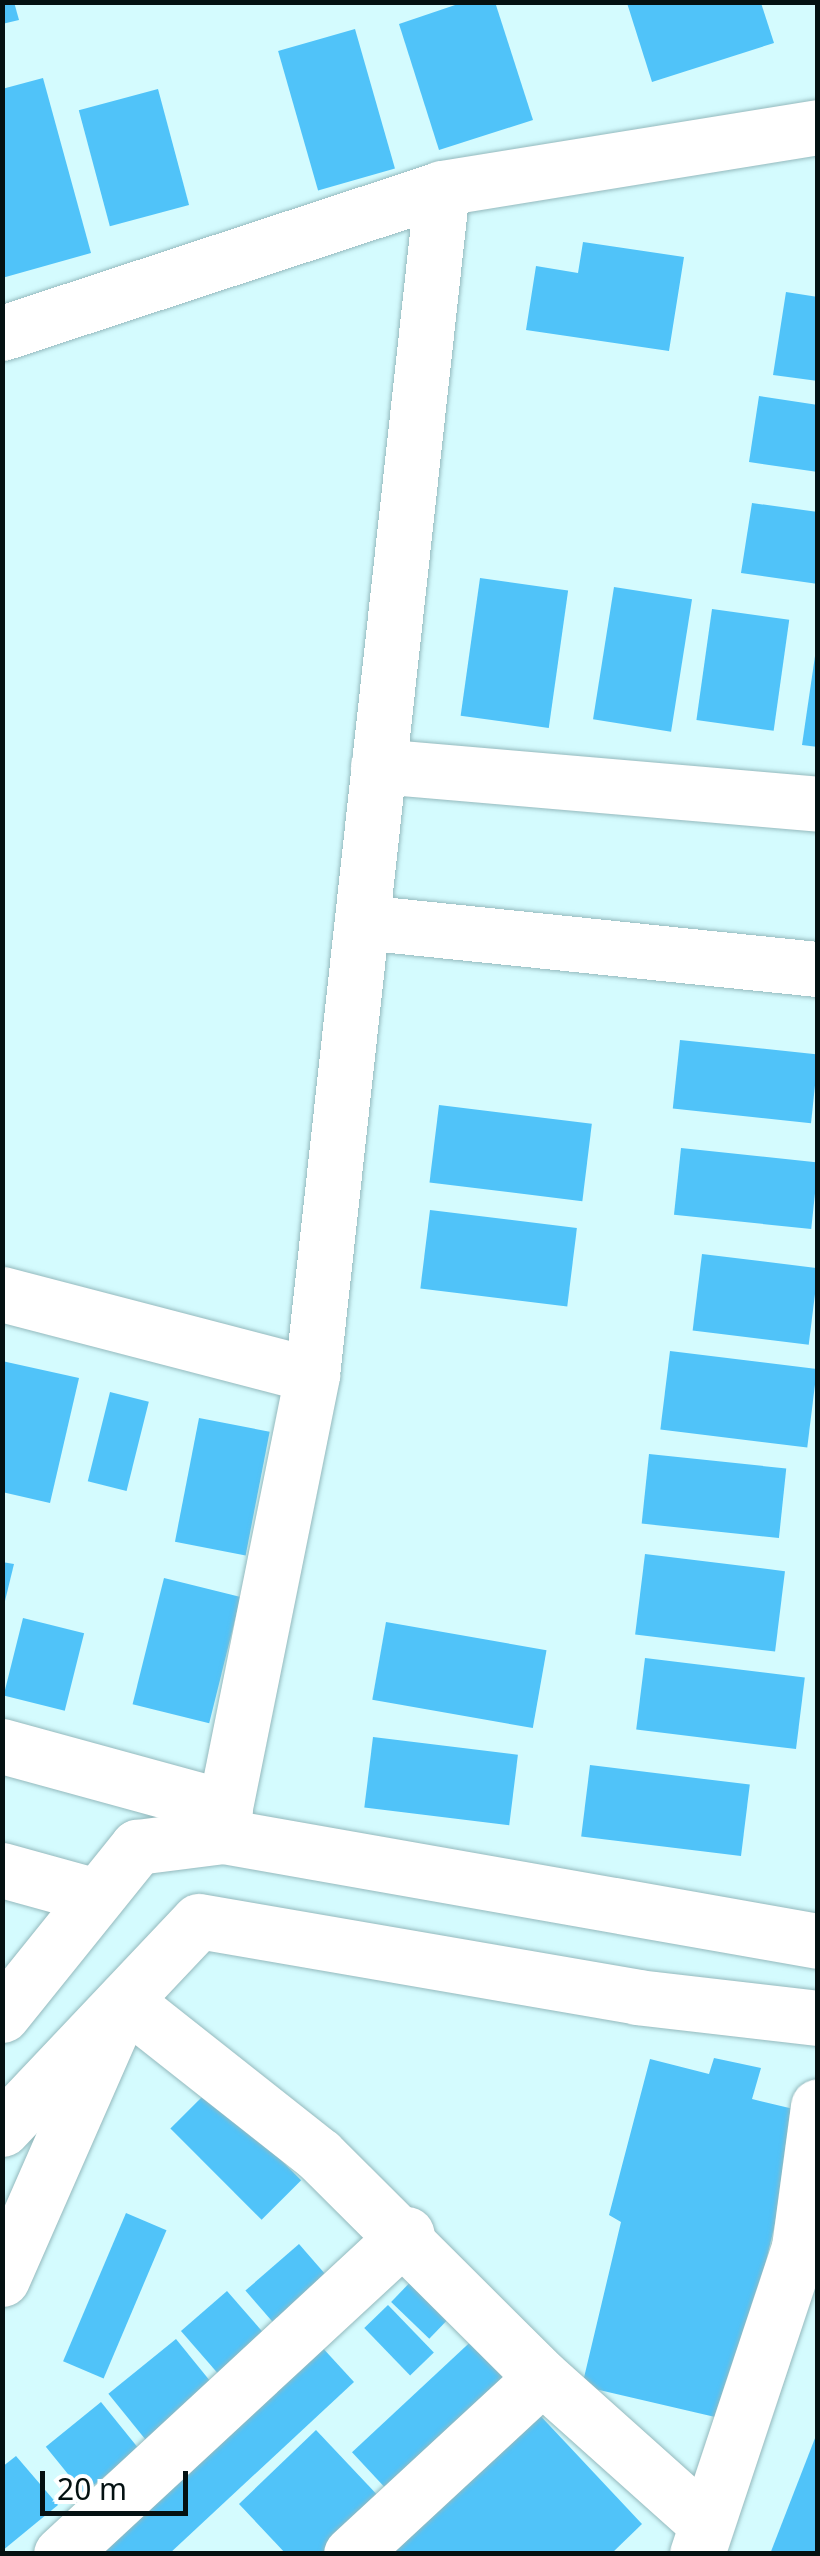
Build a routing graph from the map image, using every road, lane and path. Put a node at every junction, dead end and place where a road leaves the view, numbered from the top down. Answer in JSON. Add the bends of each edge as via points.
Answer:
{"nodes":[{"id":1,"x":818,"y":127,"type":"edge"},
{"id":2,"x":442,"y":188,"type":"junction"},
{"id":3,"x":2,"y":332,"type":"edge"},
{"id":4,"x":378,"y":766,"type":"junction"},
{"id":5,"x":818,"y":804,"type":"edge"},
{"id":6,"x":362,"y":922,"type":"junction"},
{"id":7,"x":818,"y":970,"type":"edge"},
{"id":8,"x":2,"y":1294,"type":"edge"},
{"id":9,"x":312,"y":1375,"type":"junction"},
{"id":10,"x":2,"y":1746,"type":"edge"},
{"id":11,"x":224,"y":1822,"type":"junction"},
{"id":12,"x":2,"y":1870,"type":"edge"},
{"id":13,"x":92,"y":1895,"type":"junction"},
{"id":14,"x":818,"y":1941,"type":"edge"},
{"id":15,"x":124,"y":2001,"type":"junction"},
{"id":16,"x":2,"y":2015,"type":"edge"},
{"id":17,"x":818,"y":2018,"type":"edge"},
{"id":18,"x":818,"y":2106,"type":"edge"},
{"id":19,"x":2,"y":2129,"type":"edge"},
{"id":20,"x":406,"y":2234,"type":"junction"},
{"id":21,"x":808,"y":2256,"type":"edge"},
{"id":22,"x":2,"y":2279,"type":"edge"},
{"id":23,"x":542,"y":2377,"type":"junction"},
{"id":24,"x":700,"y":2538,"type":"edge"},
{"id":25,"x":60,"y":2554,"type":"edge"},
{"id":26,"x":351,"y":2554,"type":"edge"}],
"edges":[{"from":1,"to":2,"type":"street"},
{"from":2,"to":3,"type":"street"},
{"from":2,"to":4,"type":"street"},
{"from":4,"to":5,"type":"street"},
{"from":4,"to":6,"type":"street"},
{"from":6,"to":7,"type":"street"},
{"from":6,"to":9,"type":"street"},
{"from":8,"to":9,"type":"street"},
{"from":9,"to":11,"type":"street"},
{"from":10,"to":11,"type":"street"},
{"from":11,"to":13,"type":"street","via":[[137,1847]]},
{"from":11,"to":14,"type":"street"},
{"from":12,"to":13,"type":"street"},
{"from":13,"to":16,"type":"street"},
{"from":15,"to":17,"type":"street","via":[[199,1922],[637,1997]]},
{"from":15,"to":19,"type":"street"},
{"from":15,"to":20,"type":"street"},
{"from":15,"to":22,"type":"street"},
{"from":18,"to":21,"type":"street"},
{"from":20,"to":23,"type":"street"},
{"from":20,"to":25,"type":"street"},
{"from":21,"to":24,"type":"street"},
{"from":23,"to":24,"type":"street"},
{"from":23,"to":26,"type":"street"}]}
